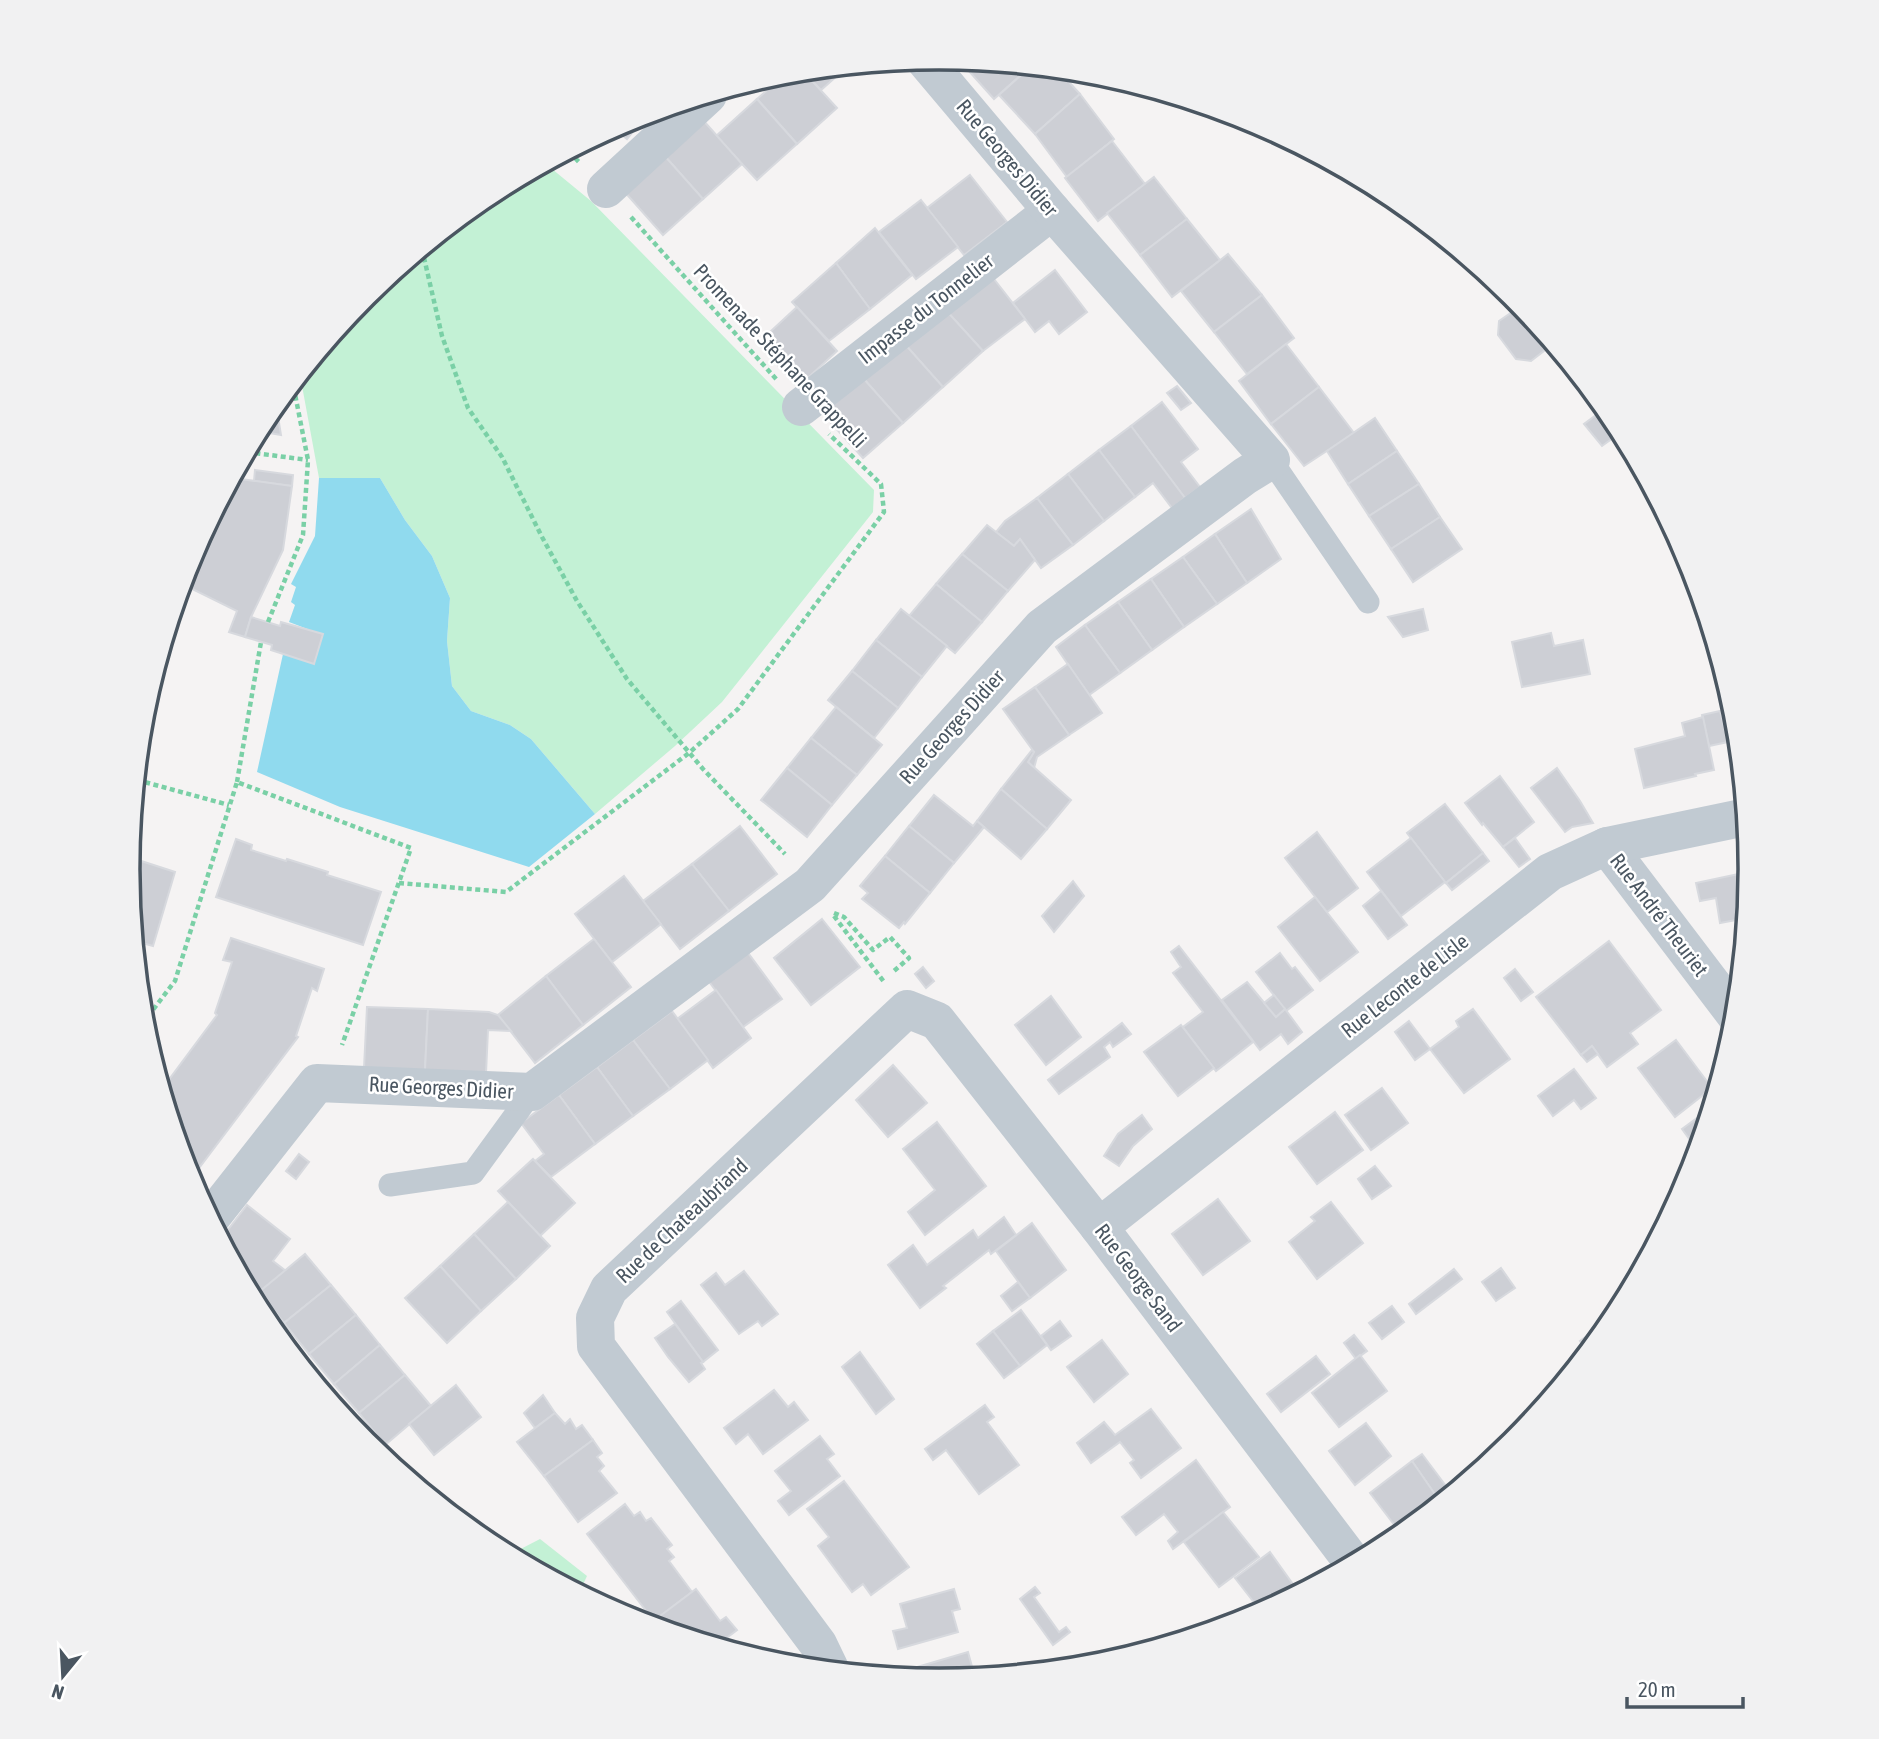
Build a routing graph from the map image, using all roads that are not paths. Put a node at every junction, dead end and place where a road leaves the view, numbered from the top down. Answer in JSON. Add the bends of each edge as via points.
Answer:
{"nodes":[{"id":1,"x":933,"y":70,"type":"edge"},
{"id":2,"x":693,"y":109,"type":"edge"},
{"id":3,"x":606,"y":189,"type":"road end"},
{"id":4,"x":1052,"y":211,"type":"junction"},
{"id":5,"x":801,"y":407,"type":"road end"},
{"id":6,"x":1271,"y":460,"type":"junction"},
{"id":7,"x":1368,"y":602,"type":"dead end"},
{"id":8,"x":1737,"y":819,"type":"edge"},
{"id":9,"x":1607,"y":846,"type":"junction"},
{"id":10,"x":895,"y":995,"type":"joint"},
{"id":11,"x":1727,"y":1004,"type":"edge"},
{"id":12,"x":532,"y":1092,"type":"junction"},
{"id":13,"x":390,"y":1185,"type":"dead end"},
{"id":14,"x":217,"y":1211,"type":"edge"},
{"id":15,"x":1100,"y":1227,"type":"junction"},
{"id":16,"x":1348,"y":1556,"type":"edge"},
{"id":17,"x":826,"y":1661,"type":"edge"}],
"edges":[{"from":1,"to":4,"type":"street","name":"Rue Georges Didier"},
{"from":2,"to":3,"type":"street"},
{"from":4,"to":5,"type":"street","name":"Impasse du Tonnelier"},
{"from":4,"to":6,"type":"street","name":"Rue Georges Didier"},
{"from":6,"to":7,"type":"lane"},
{"from":6,"to":12,"type":"street","name":"Rue Georges Didier","via":[[1042,627],[810,886]]},
{"from":8,"to":9,"type":"street","name":"Rue Leconte de Lisle"},
{"from":9,"to":11,"type":"street","name":"Rue André Theuriet"},
{"from":9,"to":15,"type":"street","name":"Rue Leconte de Lisle","via":[[1550,872]]},
{"from":10,"to":15,"type":"street","name":"Rue George Sand","via":[[937,1021]]},
{"from":10,"to":17,"type":"street","name":"Rue de Chateaubriand","via":[[609,1289],[595,1318],[596,1346]]},
{"from":12,"to":13,"type":"lane","via":[[473,1173]]},
{"from":12,"to":14,"type":"street","name":"Rue Georges Didier","via":[[317,1083]]},
{"from":15,"to":16,"type":"street","name":"Rue George Sand"}]}
